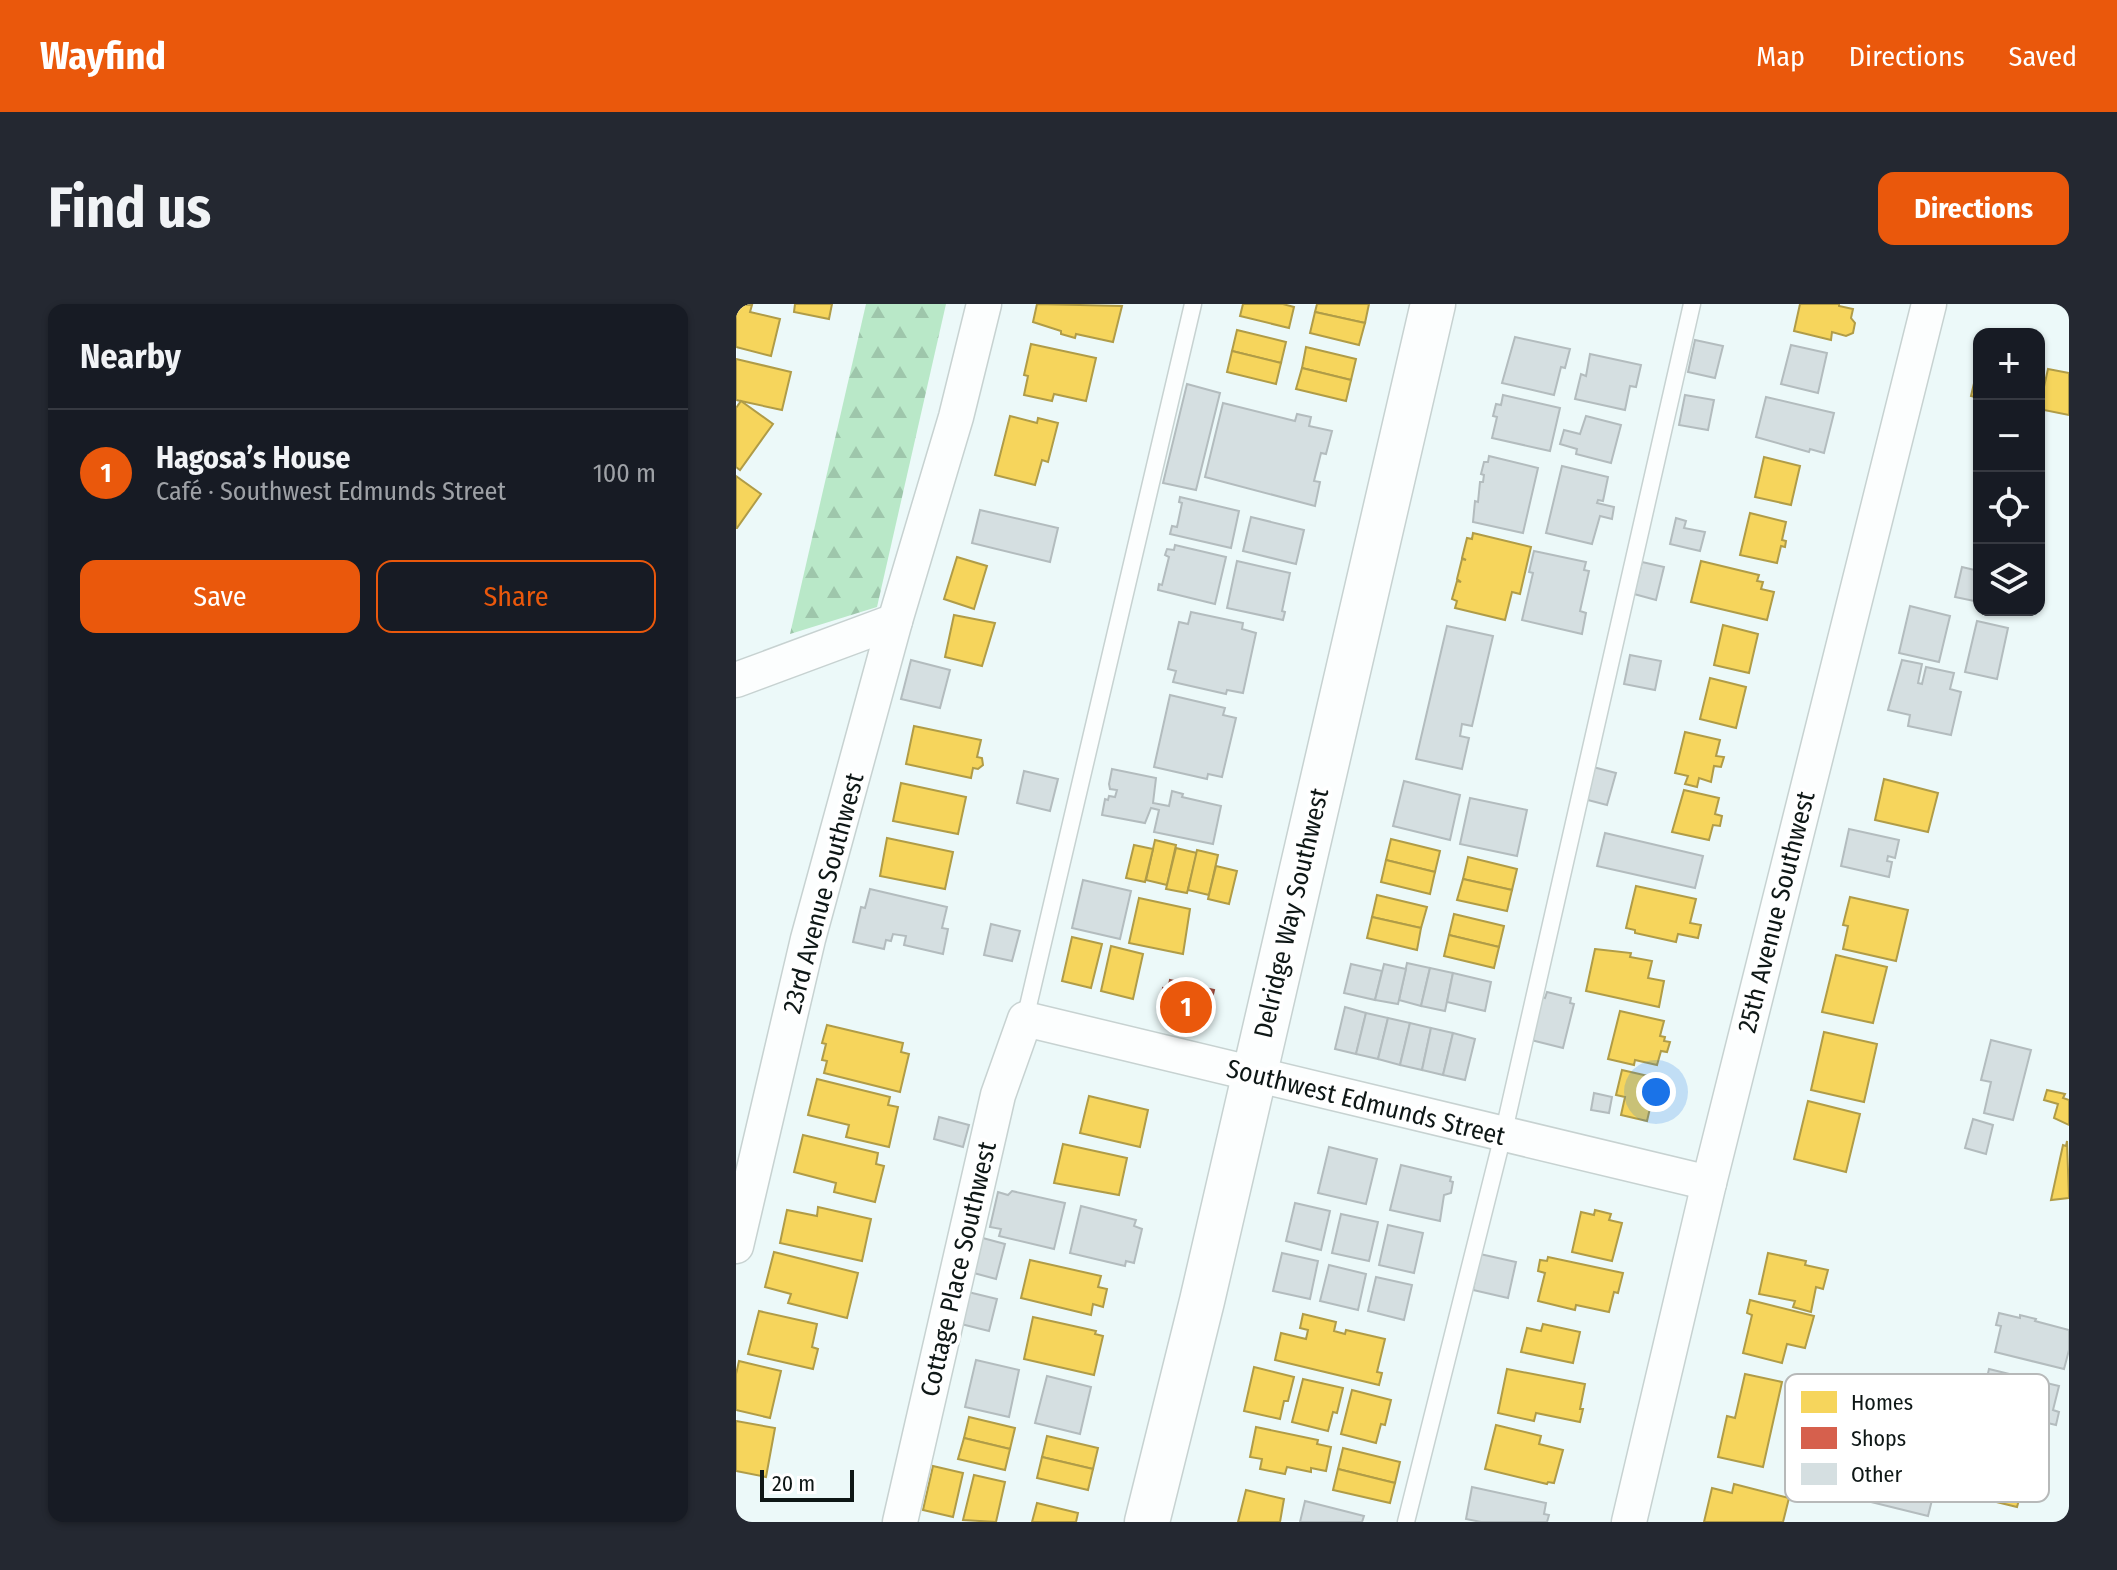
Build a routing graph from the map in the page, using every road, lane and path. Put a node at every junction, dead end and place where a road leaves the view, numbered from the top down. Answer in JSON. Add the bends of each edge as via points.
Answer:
{"nodes":[{"id":1,"x":984,"y":304,"type":"edge"},
{"id":2,"x":1193,"y":304,"type":"edge"},
{"id":3,"x":1433,"y":304,"type":"edge"},
{"id":4,"x":1692,"y":304,"type":"edge"},
{"id":5,"x":1929,"y":304,"type":"edge"},
{"id":6,"x":895,"y":621,"type":"junction"},
{"id":7,"x":736,"y":680,"type":"edge"},
{"id":8,"x":1025,"y":1019,"type":"junction"},
{"id":9,"x":1253,"y":1074,"type":"junction"},
{"id":10,"x":1503,"y":1135,"type":"junction"},
{"id":11,"x":1709,"y":1183,"type":"junction"},
{"id":12,"x":736,"y":1246,"type":"edge"},
{"id":13,"x":900,"y":1522,"type":"edge"},
{"id":14,"x":1147,"y":1522,"type":"edge"},
{"id":15,"x":1406,"y":1522,"type":"edge"},
{"id":16,"x":1629,"y":1522,"type":"edge"}],
"edges":[{"from":1,"to":6,"type":"street","name":"23rd Avenue Southwest"},
{"from":2,"to":8,"type":"lane"},
{"from":3,"to":9,"type":"main road","name":"Delridge Way Southwest"},
{"from":4,"to":10,"type":"lane"},
{"from":5,"to":11,"type":"street","name":"25th Avenue Southwest"},
{"from":6,"to":7,"type":"street"},
{"from":6,"to":12,"type":"street","name":"23rd Avenue Southwest","via":[[808,939]]},
{"from":8,"to":9,"type":"street","name":"Southwest Edmunds Street"},
{"from":8,"to":13,"type":"street","name":"Cottage Place Southwest","via":[[998,1095]]},
{"from":9,"to":10,"type":"street","name":"Southwest Edmunds Street"},
{"from":9,"to":14,"type":"main road","name":"Delridge Way Southwest"},
{"from":10,"to":11,"type":"street","name":"Southwest Edmunds Street"},
{"from":10,"to":15,"type":"lane"},
{"from":11,"to":16,"type":"street","name":"25th Avenue Southwest"}]}
